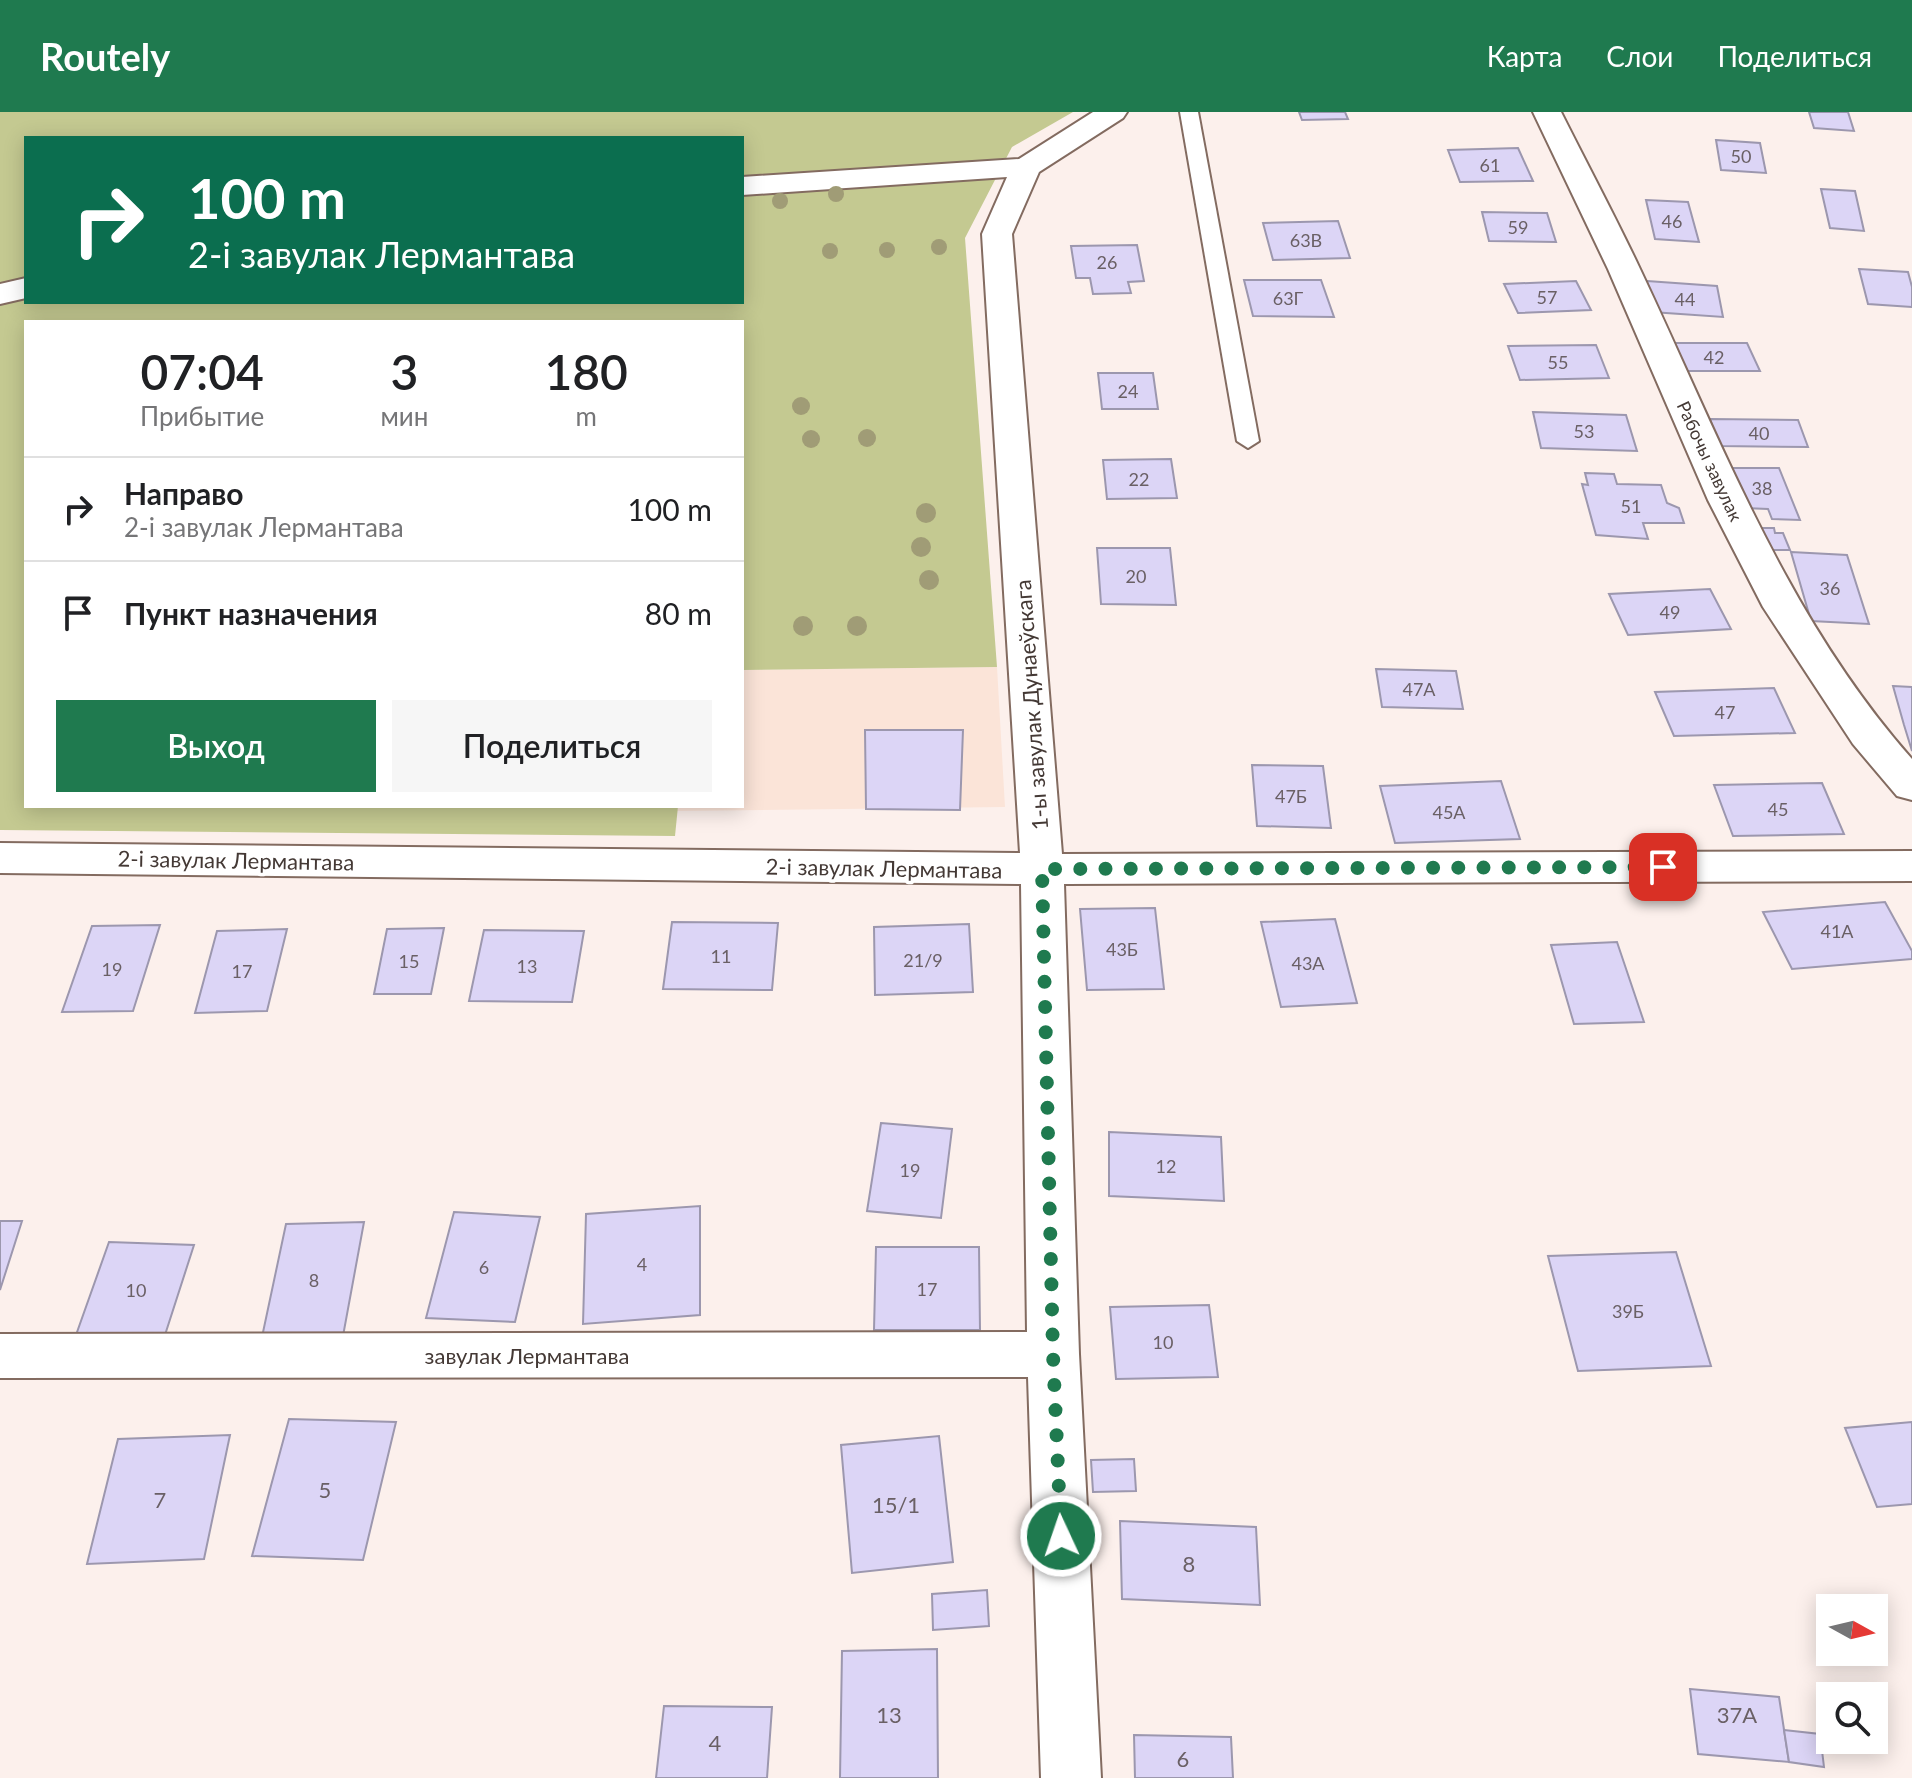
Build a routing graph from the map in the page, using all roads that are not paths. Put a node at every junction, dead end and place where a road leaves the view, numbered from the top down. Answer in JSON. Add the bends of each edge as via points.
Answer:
{"nodes":[{"id":1,"x":1113,"y":112,"type":"edge"},
{"id":2,"x":1189,"y":112,"type":"edge"},
{"id":3,"x":1547,"y":112,"type":"edge"},
{"id":4,"x":1026,"y":167,"type":"junction"},
{"id":5,"x":744,"y":186,"type":"edge"},
{"id":6,"x":24,"y":288,"type":"edge"},
{"id":7,"x":0,"y":294,"type":"edge"},
{"id":8,"x":1248,"y":441,"type":"dead end"},
{"id":9,"x":1912,"y":786,"type":"edge"},
{"id":10,"x":0,"y":858,"type":"edge"},
{"id":11,"x":1912,"y":866,"type":"edge"},
{"id":12,"x":1042,"y":869,"type":"junction"},
{"id":13,"x":1053,"y":1354,"type":"junction"},
{"id":14,"x":0,"y":1356,"type":"edge"},
{"id":15,"x":1071,"y":1778,"type":"edge"}],
"edges":[{"from":1,"to":4,"type":"street"},
{"from":2,"to":8,"type":"lane"},
{"from":3,"to":9,"type":"street","name":"Рабочы завулак","via":[[1624,269],[1726,500],[1782,607],[1867,734]]},
{"from":4,"to":5,"type":"street"},
{"from":4,"to":12,"type":"street","name":"1-ы завулак Дунаеўскага","via":[[997,234]]},
{"from":6,"to":7,"type":"street"},
{"from":10,"to":12,"type":"street","name":"2-і завулак Лермантава"},
{"from":11,"to":12,"type":"street","name":"2-і завулак Лермантава"},
{"from":12,"to":13,"type":"street","name":"1-ы завулак Дунаеўскага"},
{"from":13,"to":14,"type":"street","name":"завулак Лермантава"},
{"from":13,"to":15,"type":"street","name":"1-ы завулак Дунаеўскага"}]}
